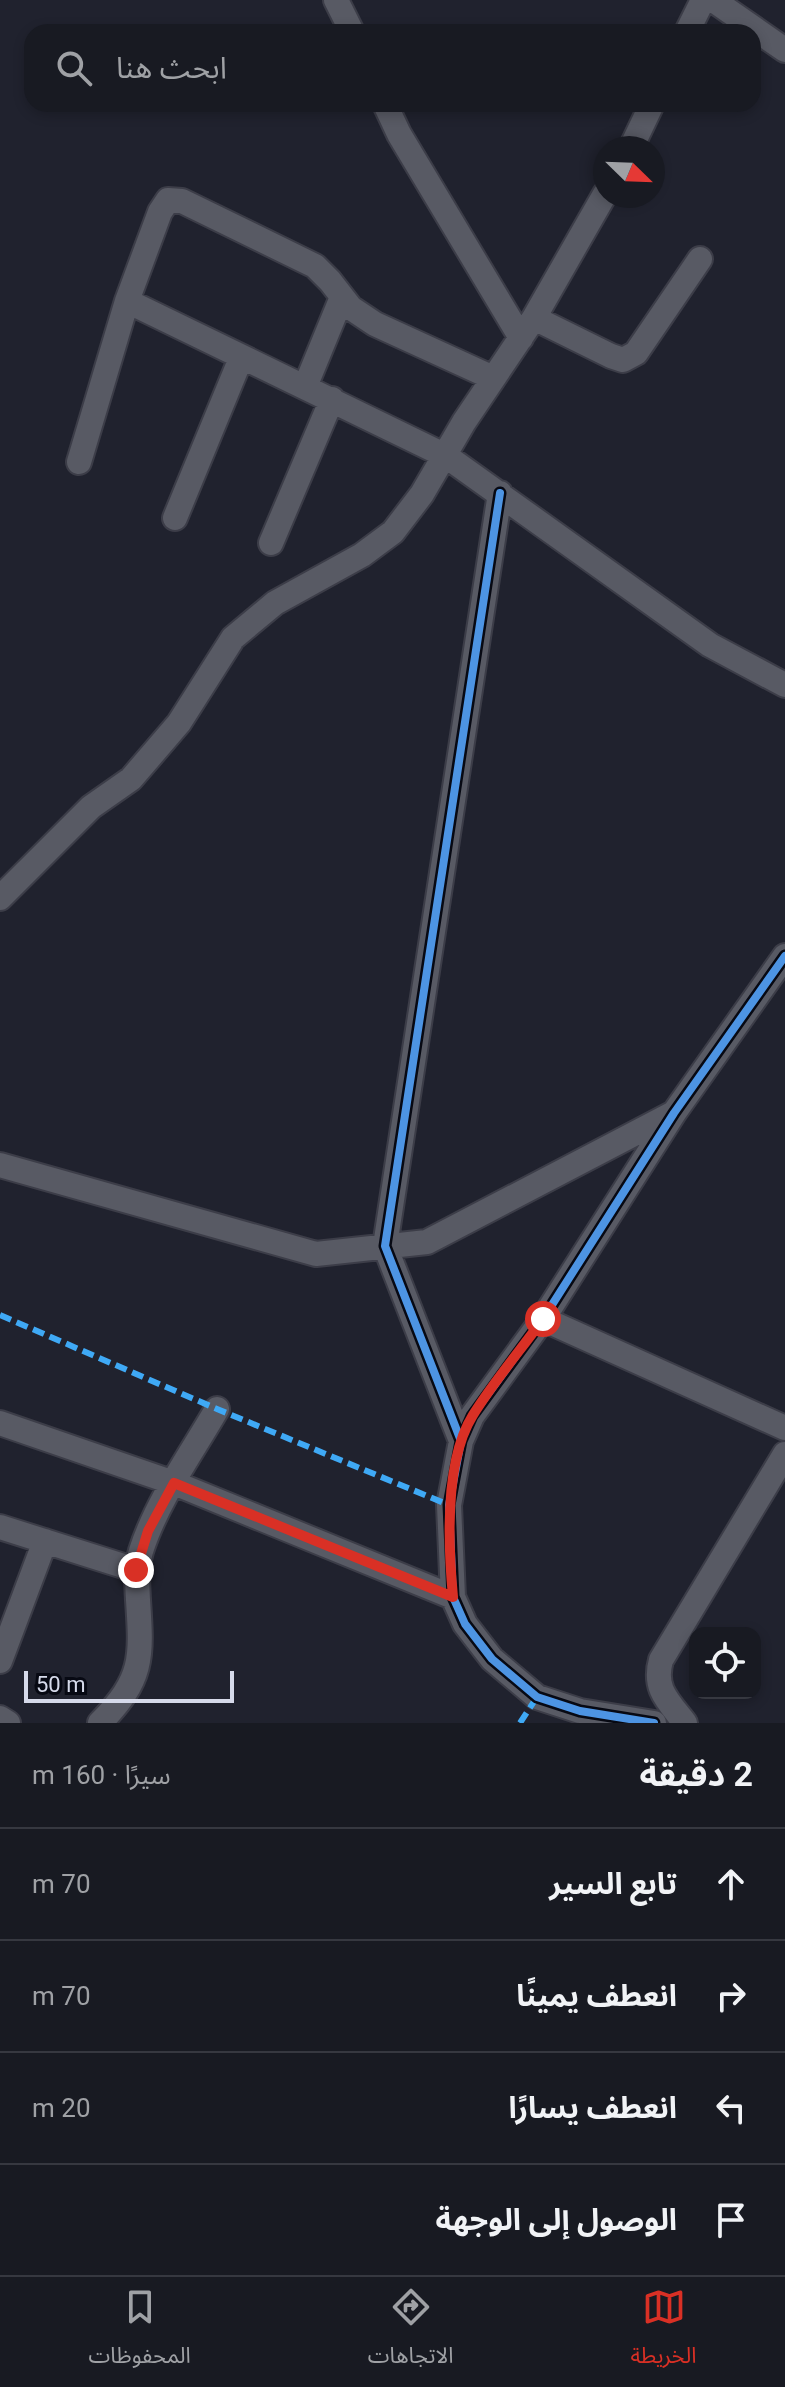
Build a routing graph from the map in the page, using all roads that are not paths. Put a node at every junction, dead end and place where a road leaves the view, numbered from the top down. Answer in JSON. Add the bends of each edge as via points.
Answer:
{"nodes":[{"id":1,"x":336,"y":0,"type":"edge"},
{"id":2,"x":703,"y":0,"type":"edge"},
{"id":3,"x":713,"y":0,"type":"edge"},
{"id":4,"x":348,"y":24,"type":"edge"},
{"id":5,"x":691,"y":24,"type":"edge"},
{"id":6,"x":748,"y":24,"type":"edge"},
{"id":7,"x":761,"y":33,"type":"edge"},
{"id":8,"x":785,"y":50,"type":"edge"},
{"id":9,"x":389,"y":112,"type":"edge"},
{"id":10,"x":648,"y":112,"type":"edge"},
{"id":11,"x":637,"y":136,"type":"edge"},
{"id":12,"x":597,"y":208,"type":"edge"},
{"id":13,"x":700,"y":259,"type":"dead end"},
{"id":14,"x":342,"y":297,"type":"junction"},
{"id":15,"x":127,"y":301,"type":"junction"},
{"id":16,"x":528,"y":328,"type":"junction"},
{"id":17,"x":241,"y":358,"type":"junction"},
{"id":18,"x":493,"y":378,"type":"junction"},
{"id":19,"x":305,"y":387,"type":"junction"},
{"id":20,"x":332,"y":399,"type":"junction"},
{"id":21,"x":446,"y":456,"type":"junction"},
{"id":22,"x":79,"y":462,"type":"dead end"},
{"id":23,"x":500,"y":493,"type":"junction"},
{"id":24,"x":175,"y":518,"type":"dead end"},
{"id":25,"x":271,"y":543,"type":"dead end"},
{"id":26,"x":785,"y":685,"type":"edge"},
{"id":27,"x":0,"y":898,"type":"edge"},
{"id":28,"x":785,"y":956,"type":"edge"},
{"id":29,"x":674,"y":1113,"type":"junction"},
{"id":30,"x":0,"y":1165,"type":"edge"},
{"id":31,"x":385,"y":1246,"type":"junction"},
{"id":32,"x":543,"y":1319,"type":"junction"},
{"id":33,"x":217,"y":1409,"type":"dead end"},
{"id":34,"x":0,"y":1423,"type":"edge"},
{"id":35,"x":785,"y":1428,"type":"edge"},
{"id":36,"x":461,"y":1441,"type":"junction"},
{"id":37,"x":785,"y":1454,"type":"edge"},
{"id":38,"x":174,"y":1483,"type":"junction"},
{"id":39,"x":0,"y":1527,"type":"edge"},
{"id":40,"x":45,"y":1541,"type":"junction"},
{"id":41,"x":136,"y":1570,"type":"junction"},
{"id":42,"x":453,"y":1597,"type":"junction"},
{"id":43,"x":0,"y":1661,"type":"edge"},
{"id":44,"x":0,"y":1718,"type":"edge"},
{"id":45,"x":8,"y":1723,"type":"edge"},
{"id":46,"x":100,"y":1723,"type":"edge"},
{"id":47,"x":654,"y":1723,"type":"edge"},
{"id":48,"x":685,"y":1723,"type":"edge"}],
"edges":[{"from":1,"to":4,"type":"street"},
{"from":2,"to":5,"type":"street"},
{"from":3,"to":6,"type":"street"},
{"from":7,"to":8,"type":"street"},
{"from":9,"to":16,"type":"street"},
{"from":10,"to":11,"type":"street"},
{"from":12,"to":16,"type":"street"},
{"from":13,"to":16,"type":"street","via":[[636,353],[623,360]]},
{"from":14,"to":15,"type":"street","via":[[315,266],[182,201],[168,200]]},
{"from":14,"to":18,"type":"street","via":[[375,324]]},
{"from":14,"to":19,"type":"street"},
{"from":15,"to":17,"type":"street"},
{"from":15,"to":22,"type":"street"},
{"from":16,"to":18,"type":"street"},
{"from":17,"to":19,"type":"street"},
{"from":17,"to":24,"type":"street"},
{"from":18,"to":21,"type":"street"},
{"from":19,"to":20,"type":"street"},
{"from":20,"to":21,"type":"street"},
{"from":20,"to":25,"type":"street"},
{"from":21,"to":23,"type":"street"},
{"from":21,"to":27,"type":"street","via":[[393,532],[275,603],[233,638],[179,723],[131,779],[91,807]]},
{"from":23,"to":26,"type":"street","via":[[710,645]]},
{"from":23,"to":31,"type":"street"},
{"from":28,"to":29,"type":"street"},
{"from":29,"to":31,"type":"street","via":[[427,1242]]},
{"from":29,"to":32,"type":"street"},
{"from":30,"to":31,"type":"street","via":[[316,1254]]},
{"from":31,"to":36,"type":"street"},
{"from":32,"to":35,"type":"street"},
{"from":32,"to":36,"type":"street","via":[[472,1416]]},
{"from":33,"to":38,"type":"street"},
{"from":34,"to":38,"type":"street"},
{"from":36,"to":42,"type":"street","via":[[449,1505]]},
{"from":37,"to":48,"type":"street","via":[[661,1660],[660,1690]]},
{"from":38,"to":41,"type":"street","via":[[148,1531]]},
{"from":38,"to":42,"type":"street"},
{"from":39,"to":40,"type":"street"},
{"from":40,"to":41,"type":"street"},
{"from":40,"to":43,"type":"street"},
{"from":41,"to":46,"type":"street","via":[[138,1669]]},
{"from":42,"to":47,"type":"street","via":[[465,1624],[492,1659],[537,1697],[580,1711]]},
{"from":44,"to":45,"type":"street"}]}
